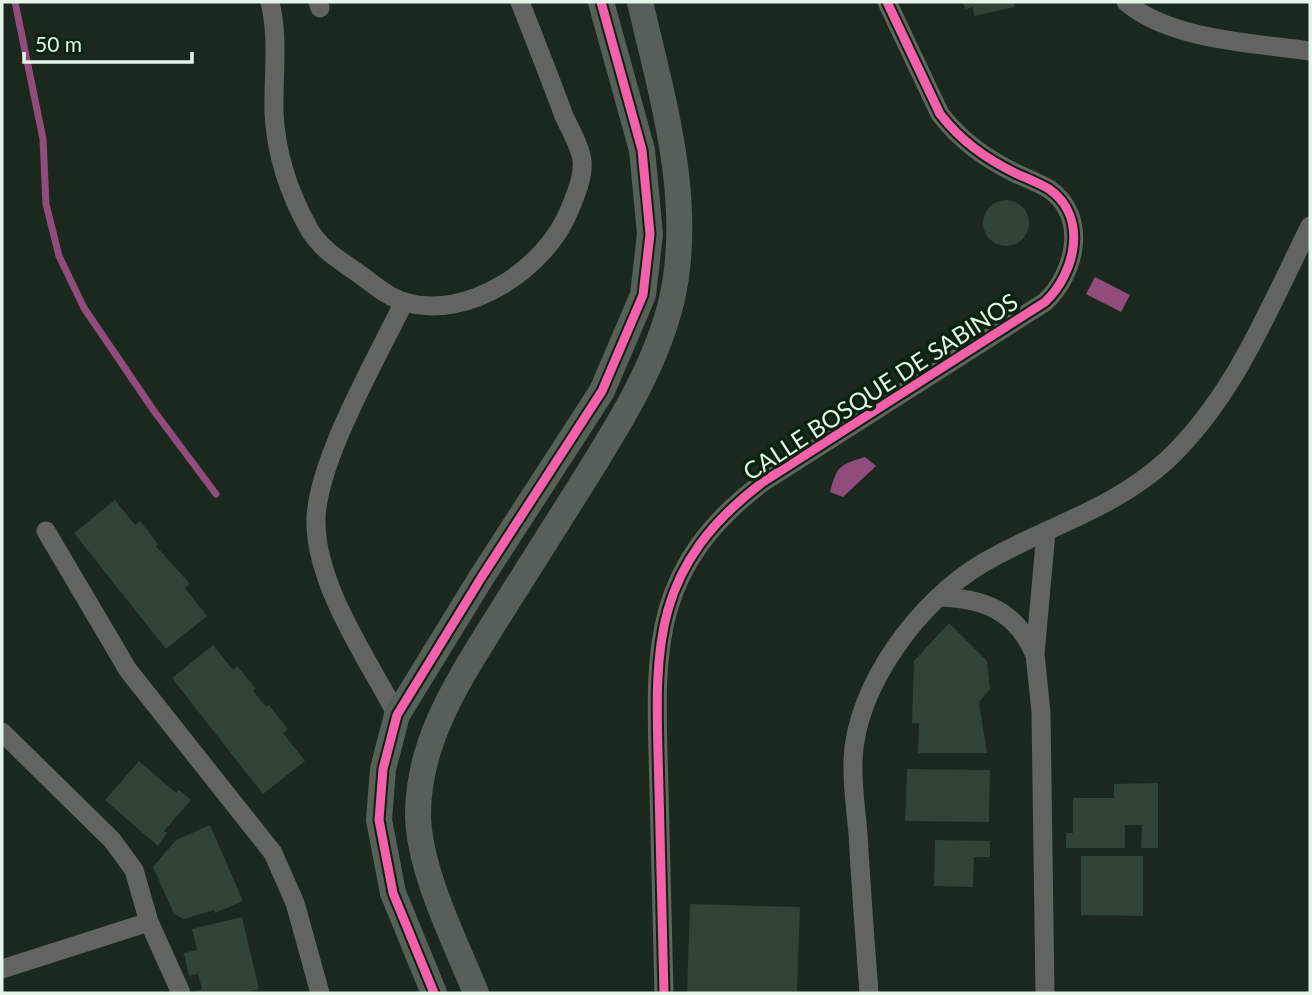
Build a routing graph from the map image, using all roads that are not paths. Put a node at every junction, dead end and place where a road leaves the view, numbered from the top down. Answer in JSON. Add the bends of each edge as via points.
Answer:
{"nodes":[{"id":1,"x":270,"y":2,"type":"edge"},
{"id":2,"x":520,"y":2,"type":"edge"},
{"id":3,"x":601,"y":2,"type":"edge"},
{"id":4,"x":640,"y":2,"type":"edge"},
{"id":5,"x":887,"y":2,"type":"edge"},
{"id":6,"x":1126,"y":2,"type":"edge"},
{"id":7,"x":1310,"y":51,"type":"edge"},
{"id":8,"x":1310,"y":226,"type":"edge"},
{"id":9,"x":404,"y":302,"type":"junction"},
{"id":10,"x":46,"y":531,"type":"dead end"},
{"id":11,"x":1046,"y":532,"type":"junction"},
{"id":12,"x":481,"y":578,"type":"junction"},
{"id":13,"x":938,"y":597,"type":"junction"},
{"id":14,"x":510,"y":598,"type":"junction"},
{"id":15,"x":1035,"y":654,"type":"junction"},
{"id":16,"x":397,"y":715,"type":"junction"},
{"id":17,"x":2,"y":732,"type":"edge"},
{"id":18,"x":431,"y":882,"type":"junction"},
{"id":19,"x":393,"y":893,"type":"junction"},
{"id":20,"x":149,"y":922,"type":"junction"},
{"id":21,"x":2,"y":969,"type":"edge"},
{"id":22,"x":181,"y":993,"type":"edge"},
{"id":23,"x":320,"y":993,"type":"edge"},
{"id":24,"x":434,"y":993,"type":"edge"},
{"id":25,"x":476,"y":993,"type":"edge"},
{"id":26,"x":664,"y":993,"type":"edge"},
{"id":27,"x":869,"y":993,"type":"edge"},
{"id":28,"x":1045,"y":993,"type":"edge"}],
"edges":[{"from":1,"to":9,"type":"street","via":[[275,22],[276,137],[294,200],[310,231],[330,254]]},
{"from":2,"to":9,"type":"street","via":[[582,161],[574,199],[545,250],[508,281],[463,300]]},
{"from":3,"to":12,"type":"street","via":[[642,150],[650,234],[643,295],[602,391]]},
{"from":4,"to":14,"type":"street","via":[[673,142],[679,230],[672,298],[634,400]]},
{"from":5,"to":26,"type":"street","name":"CALLE BOSQUE DE SABINOS","via":[[940,114],[979,153],[1050,190],[1070,220],[1073,255],[1063,281],[1045,302],[763,482],[721,517],[688,561],[666,613],[656,669]]},
{"from":6,"to":7,"type":"street","via":[[1151,20],[1211,36]]},
{"from":8,"to":11,"type":"street","via":[[1237,374],[1202,424],[1145,478],[1098,509]]},
{"from":9,"to":16,"type":"street","via":[[330,459],[319,489],[316,525],[324,569],[343,614]]},
{"from":10,"to":23,"type":"street","via":[[128,670],[273,853],[295,903]]},
{"from":11,"to":13,"type":"street","via":[[985,562]]},
{"from":11,"to":15,"type":"street"},
{"from":12,"to":14,"type":"street"},
{"from":12,"to":16,"type":"street"},
{"from":13,"to":15,"type":"street","via":[[972,599],[1003,611],[1022,630]]},
{"from":13,"to":27,"type":"street","via":[[908,631],[883,670],[864,713],[853,760]]},
{"from":14,"to":18,"type":"street","via":[[458,681],[433,731],[421,773],[418,817]]},
{"from":15,"to":28,"type":"street","via":[[1041,712]]},
{"from":16,"to":19,"type":"street","via":[[383,769],[379,820]]},
{"from":17,"to":20,"type":"street","via":[[111,840],[134,870]]},
{"from":18,"to":19,"type":"street"},
{"from":18,"to":25,"type":"street"},
{"from":19,"to":24,"type":"street"},
{"from":20,"to":21,"type":"street"},
{"from":20,"to":22,"type":"street"}]}
